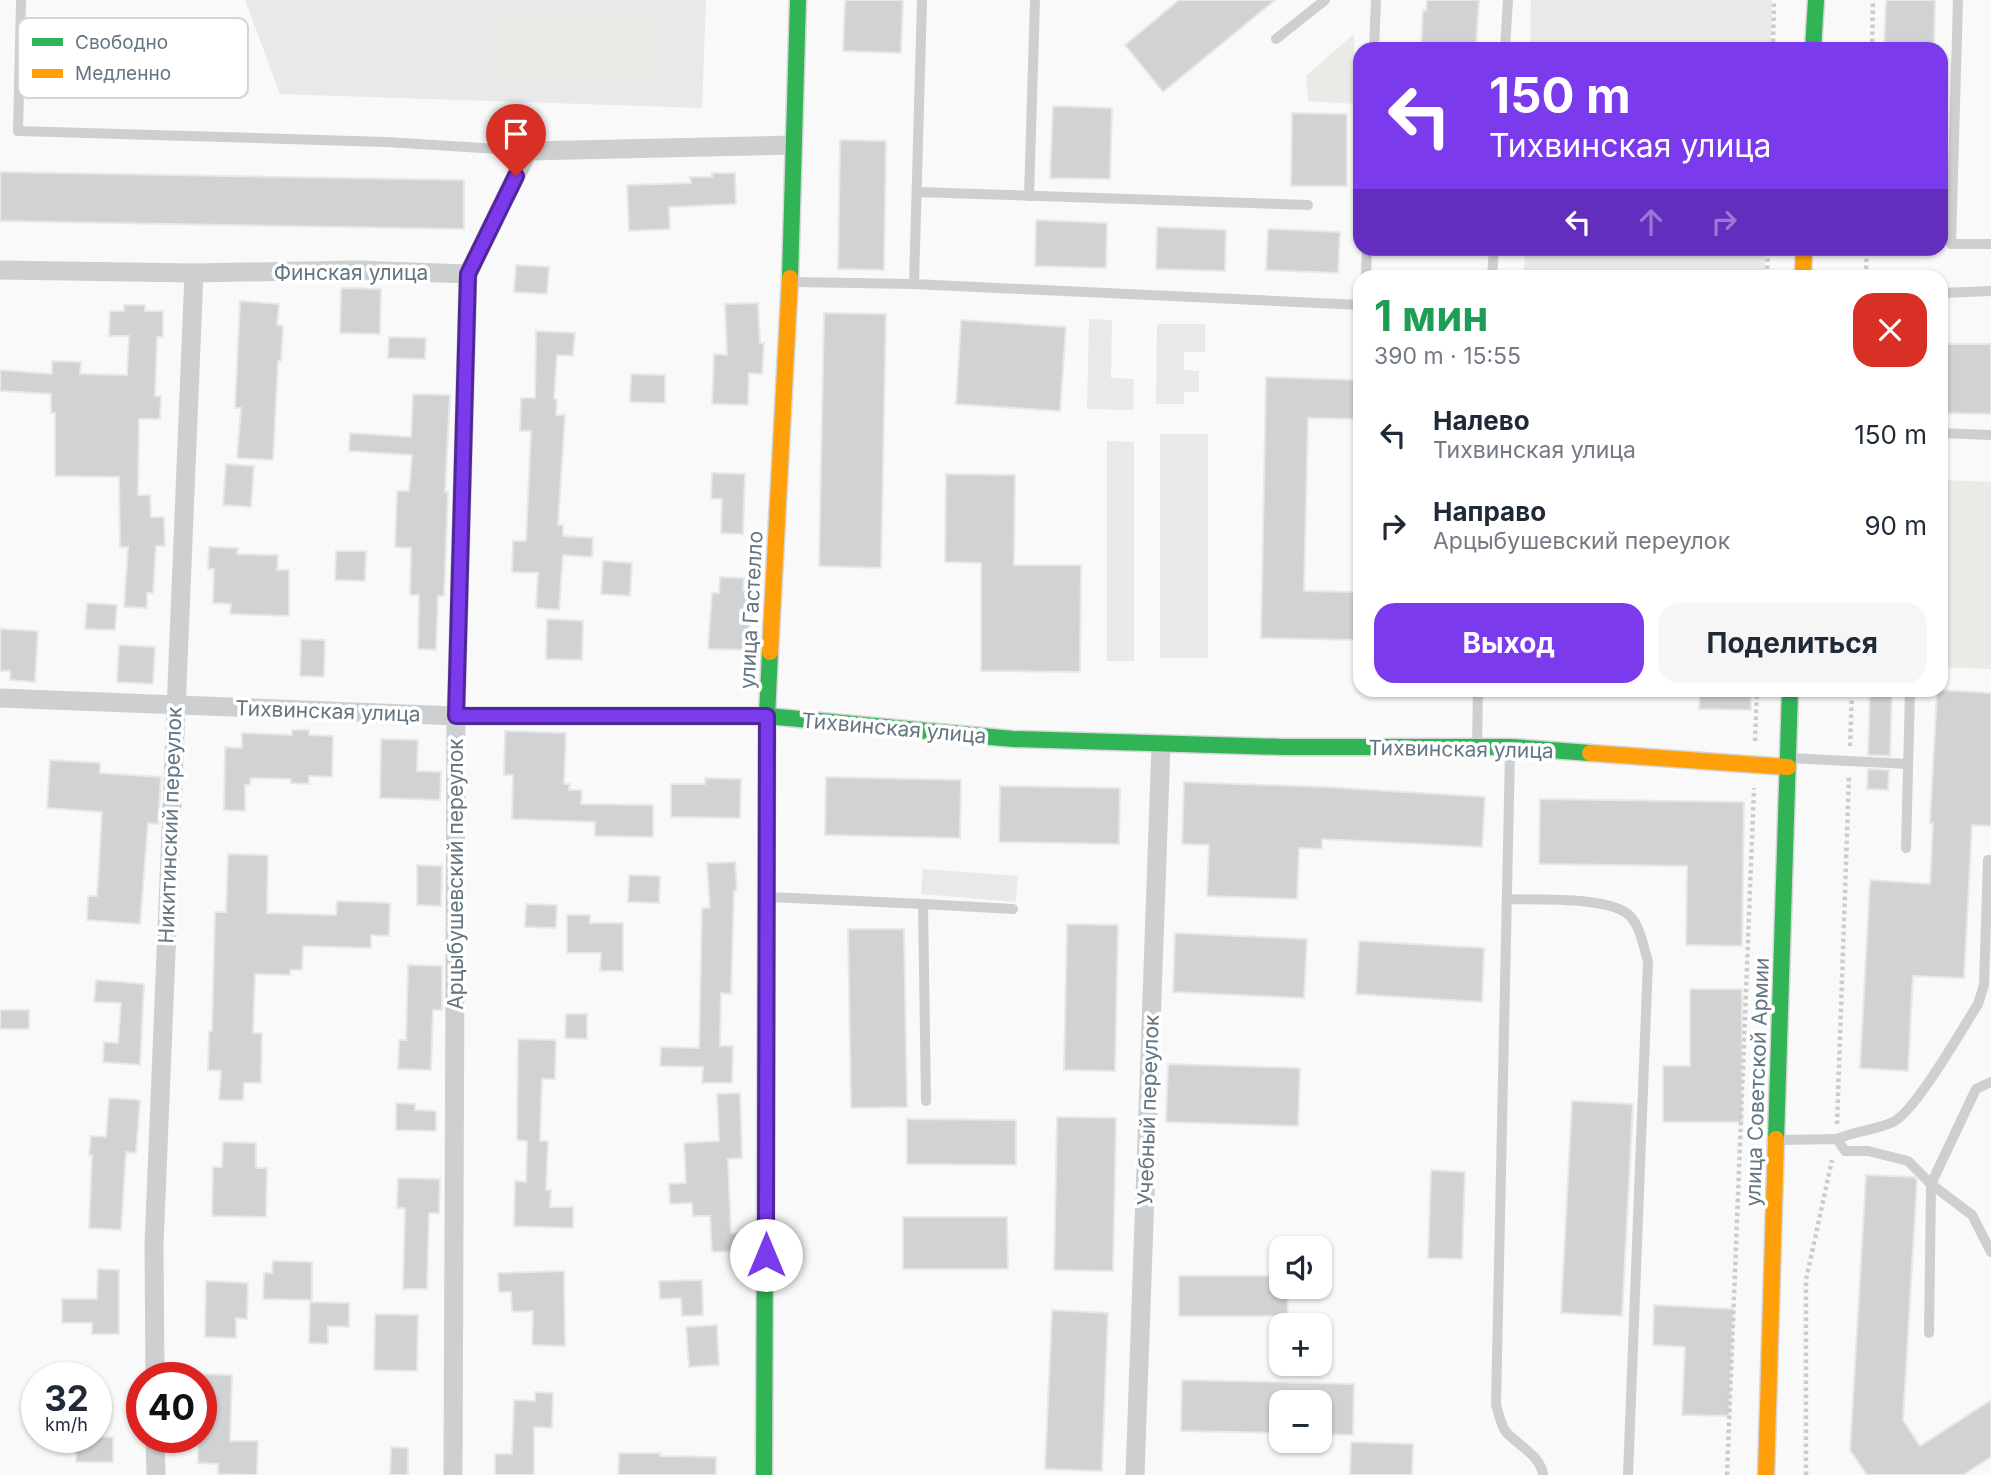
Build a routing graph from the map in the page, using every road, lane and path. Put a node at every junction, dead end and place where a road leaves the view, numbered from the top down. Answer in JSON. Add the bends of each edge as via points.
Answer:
{"nodes":[{"id":1,"x":21,"y":0,"type":"edge"},
{"id":2,"x":798,"y":0,"type":"edge"},
{"id":3,"x":922,"y":0,"type":"edge"},
{"id":4,"x":1035,"y":0,"type":"edge"},
{"id":5,"x":1325,"y":0,"type":"edge"},
{"id":6,"x":1376,"y":0,"type":"edge"},
{"id":7,"x":1508,"y":0,"type":"edge"},
{"id":8,"x":1774,"y":0,"type":"edge"},
{"id":9,"x":1816,"y":0,"type":"edge"},
{"id":10,"x":1873,"y":0,"type":"edge"},
{"id":11,"x":1958,"y":0,"type":"edge"},
{"id":12,"x":21,"y":18,"type":"edge"},
{"id":13,"x":1276,"y":39,"type":"dead end"},
{"id":14,"x":1374,"y":42,"type":"edge"},
{"id":15,"x":1505,"y":42,"type":"edge"},
{"id":16,"x":1773,"y":42,"type":"edge"},
{"id":17,"x":1813,"y":42,"type":"edge"},
{"id":18,"x":1872,"y":42,"type":"edge"},
{"id":19,"x":19,"y":98,"type":"edge"},
{"id":20,"x":793,"y":145,"type":"junction"},
{"id":21,"x":528,"y":151,"type":"junction"},
{"id":22,"x":917,"y":192,"type":"junction"},
{"id":23,"x":1029,"y":196,"type":"junction"},
{"id":24,"x":1308,"y":205,"type":"dead end"},
{"id":25,"x":1991,"y":244,"type":"edge"},
{"id":26,"x":0,"y":270,"type":"edge"},
{"id":27,"x":194,"y":273,"type":"junction"},
{"id":28,"x":468,"y":274,"type":"junction"},
{"id":29,"x":790,"y":282,"type":"junction"},
{"id":30,"x":914,"y":284,"type":"junction"},
{"id":31,"x":1991,"y":291,"type":"edge"},
{"id":32,"x":1948,"y":293,"type":"edge"},
{"id":33,"x":1353,"y":305,"type":"edge"},
{"id":34,"x":1948,"y":433,"type":"edge"},
{"id":35,"x":1991,"y":435,"type":"edge"},
{"id":36,"x":1478,"y":697,"type":"edge"},
{"id":37,"x":1757,"y":697,"type":"edge"},
{"id":38,"x":1790,"y":697,"type":"edge"},
{"id":39,"x":1852,"y":697,"type":"edge"},
{"id":40,"x":1910,"y":697,"type":"edge"},
{"id":41,"x":0,"y":698,"type":"edge"},
{"id":42,"x":174,"y":705,"type":"junction"},
{"id":43,"x":456,"y":716,"type":"junction"},
{"id":44,"x":767,"y":716,"type":"junction"},
{"id":45,"x":1161,"y":745,"type":"junction"},
{"id":46,"x":1477,"y":747,"type":"junction"},
{"id":47,"x":1511,"y":747,"type":"junction"},
{"id":48,"x":1850,"y":761,"type":"junction"},
{"id":49,"x":1788,"y":762,"type":"junction"},
{"id":50,"x":1908,"y":764,"type":"junction"},
{"id":51,"x":1755,"y":765,"type":"junction"},
{"id":52,"x":1906,"y":848,"type":"dead end"},
{"id":53,"x":1991,"y":860,"type":"edge"},
{"id":54,"x":768,"y":897,"type":"junction"},
{"id":55,"x":1507,"y":899,"type":"junction"},
{"id":56,"x":923,"y":904,"type":"junction"},
{"id":57,"x":1013,"y":909,"type":"dead end"},
{"id":58,"x":1991,"y":1082,"type":"edge"},
{"id":59,"x":926,"y":1101,"type":"dead end"},
{"id":60,"x":1837,"y":1139,"type":"junction"},
{"id":61,"x":1776,"y":1140,"type":"junction"},
{"id":62,"x":1931,"y":1184,"type":"junction"},
{"id":63,"x":1991,"y":1252,"type":"edge"},
{"id":64,"x":1929,"y":1334,"type":"dead end"},
{"id":65,"x":155,"y":1362,"type":"edge"},
{"id":66,"x":155,"y":1453,"type":"edge"},
{"id":67,"x":156,"y":1475,"type":"edge"},
{"id":68,"x":453,"y":1475,"type":"edge"},
{"id":69,"x":764,"y":1475,"type":"edge"},
{"id":70,"x":1135,"y":1475,"type":"edge"},
{"id":71,"x":1544,"y":1475,"type":"edge"},
{"id":72,"x":1628,"y":1475,"type":"edge"},
{"id":73,"x":1727,"y":1475,"type":"edge"},
{"id":74,"x":1766,"y":1475,"type":"edge"},
{"id":75,"x":1806,"y":1475,"type":"edge"}],
"edges":[{"from":1,"to":12,"type":"lane"},
{"from":2,"to":20,"type":"street","name":"улица Гастелло"},
{"from":3,"to":22,"type":"lane"},
{"from":4,"to":23,"type":"lane"},
{"from":5,"to":13,"type":"lane"},
{"from":6,"to":14,"type":"lane"},
{"from":7,"to":15,"type":"lane"},
{"from":8,"to":16,"type":"path"},
{"from":9,"to":17,"type":"street"},
{"from":10,"to":18,"type":"path"},
{"from":11,"to":25,"type":"lane","via":[[1951,244]]},
{"from":19,"to":21,"type":"lane","via":[[18,131]]},
{"from":20,"to":21,"type":"street"},
{"from":20,"to":29,"type":"street","name":"улица Гастелло"},
{"from":21,"to":28,"type":"street"},
{"from":22,"to":23,"type":"lane"},
{"from":22,"to":30,"type":"lane"},
{"from":23,"to":24,"type":"lane"},
{"from":26,"to":27,"type":"street","name":"Финская улица"},
{"from":27,"to":28,"type":"street","name":"Финская улица"},
{"from":27,"to":42,"type":"street","name":"Никитинский переулок"},
{"from":28,"to":43,"type":"street","name":"Арцыбушевский переулок"},
{"from":29,"to":30,"type":"lane"},
{"from":29,"to":44,"type":"street","name":"улица Гастелло"},
{"from":30,"to":33,"type":"lane"},
{"from":31,"to":32,"type":"lane"},
{"from":34,"to":35,"type":"lane"},
{"from":36,"to":46,"type":"lane"},
{"from":37,"to":51,"type":"path"},
{"from":38,"to":49,"type":"street","name":"улица Советской Армии"},
{"from":39,"to":48,"type":"path"},
{"from":40,"to":50,"type":"lane"},
{"from":41,"to":42,"type":"street","name":"Тихвинская улица"},
{"from":42,"to":43,"type":"street","name":"Тихвинская улица"},
{"from":42,"to":65,"type":"street","name":"Никитинский переулок","via":[[154,1245]]},
{"from":43,"to":44,"type":"street","name":"Тихвинская улица"},
{"from":43,"to":68,"type":"street","name":"Арцыбушевский переулок"},
{"from":44,"to":45,"type":"street","name":"Тихвинская улица","via":[[1013,739]]},
{"from":44,"to":54,"type":"street","name":"улица Гастелло"},
{"from":45,"to":46,"type":"street","name":"Тихвинская улица"},
{"from":45,"to":70,"type":"street","name":"Учебный переулок"},
{"from":46,"to":47,"type":"street","name":"Тихвинская улица"},
{"from":47,"to":51,"type":"street","name":"Тихвинская улица"},
{"from":47,"to":55,"type":"lane"},
{"from":48,"to":49,"type":"lane"},
{"from":48,"to":50,"type":"lane"},
{"from":48,"to":60,"type":"path"},
{"from":49,"to":51,"type":"street","name":"Тихвинская улица"},
{"from":49,"to":61,"type":"street","name":"улица Советской Армии"},
{"from":50,"to":52,"type":"lane"},
{"from":51,"to":73,"type":"path"},
{"from":53,"to":60,"type":"lane","via":[[1984,985],[1978,1004],[1909,1111],[1891,1123]]},
{"from":54,"to":56,"type":"lane"},
{"from":54,"to":69,"type":"street","name":"улица Гастелло"},
{"from":55,"to":71,"type":"lane","via":[[1496,1405],[1504,1430],[1537,1461]]},
{"from":55,"to":72,"type":"lane","via":[[1602,902],[1628,914],[1648,961]]},
{"from":56,"to":57,"type":"lane"},
{"from":56,"to":59,"type":"lane"},
{"from":58,"to":62,"type":"lane","via":[[1976,1089]]},
{"from":60,"to":61,"type":"lane"},
{"from":60,"to":62,"type":"lane","via":[[1845,1151],[1868,1151],[1909,1161]]},
{"from":60,"to":75,"type":"path","via":[[1806,1280]]},
{"from":61,"to":74,"type":"street","name":"улица Советской Армии"},
{"from":62,"to":63,"type":"lane","via":[[1972,1215]]},
{"from":62,"to":64,"type":"lane"},
{"from":66,"to":67,"type":"street"}]}
